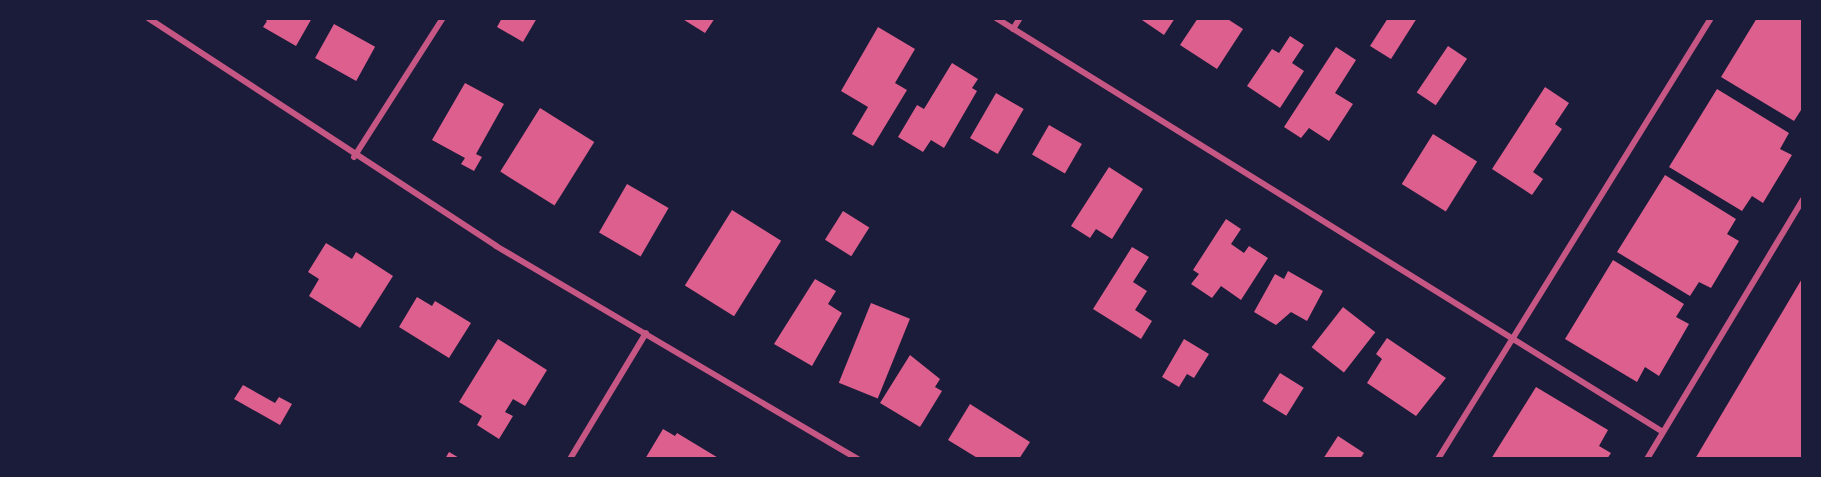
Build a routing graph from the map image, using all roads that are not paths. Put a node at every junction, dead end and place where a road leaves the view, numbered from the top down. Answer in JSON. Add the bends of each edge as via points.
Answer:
{"nodes":[{"id":1,"x":148,"y":18,"type":"edge"},
{"id":2,"x":443,"y":18,"type":"edge"},
{"id":3,"x":996,"y":18,"type":"edge"},
{"id":4,"x":1020,"y":18,"type":"edge"},
{"id":5,"x":1711,"y":18,"type":"edge"},
{"id":6,"x":1013,"y":29,"type":"junction"},
{"id":7,"x":354,"y":157,"type":"junction"},
{"id":8,"x":1803,"y":199,"type":"edge"},
{"id":9,"x":646,"y":333,"type":"junction"},
{"id":10,"x":1512,"y":338,"type":"junction"},
{"id":11,"x":1663,"y":432,"type":"junction"},
{"id":12,"x":570,"y":459,"type":"edge"},
{"id":13,"x":858,"y":459,"type":"edge"},
{"id":14,"x":1438,"y":459,"type":"edge"},
{"id":15,"x":1647,"y":459,"type":"edge"}],
"edges":[{"from":1,"to":7,"type":"street"},
{"from":2,"to":7,"type":"street"},
{"from":3,"to":6,"type":"street"},
{"from":4,"to":6,"type":"street"},
{"from":5,"to":10,"type":"street"},
{"from":6,"to":10,"type":"street"},
{"from":7,"to":9,"type":"street"},
{"from":8,"to":11,"type":"street"},
{"from":9,"to":12,"type":"street"},
{"from":9,"to":13,"type":"street"},
{"from":10,"to":11,"type":"street"},
{"from":10,"to":14,"type":"street"},
{"from":11,"to":15,"type":"street"}]}
